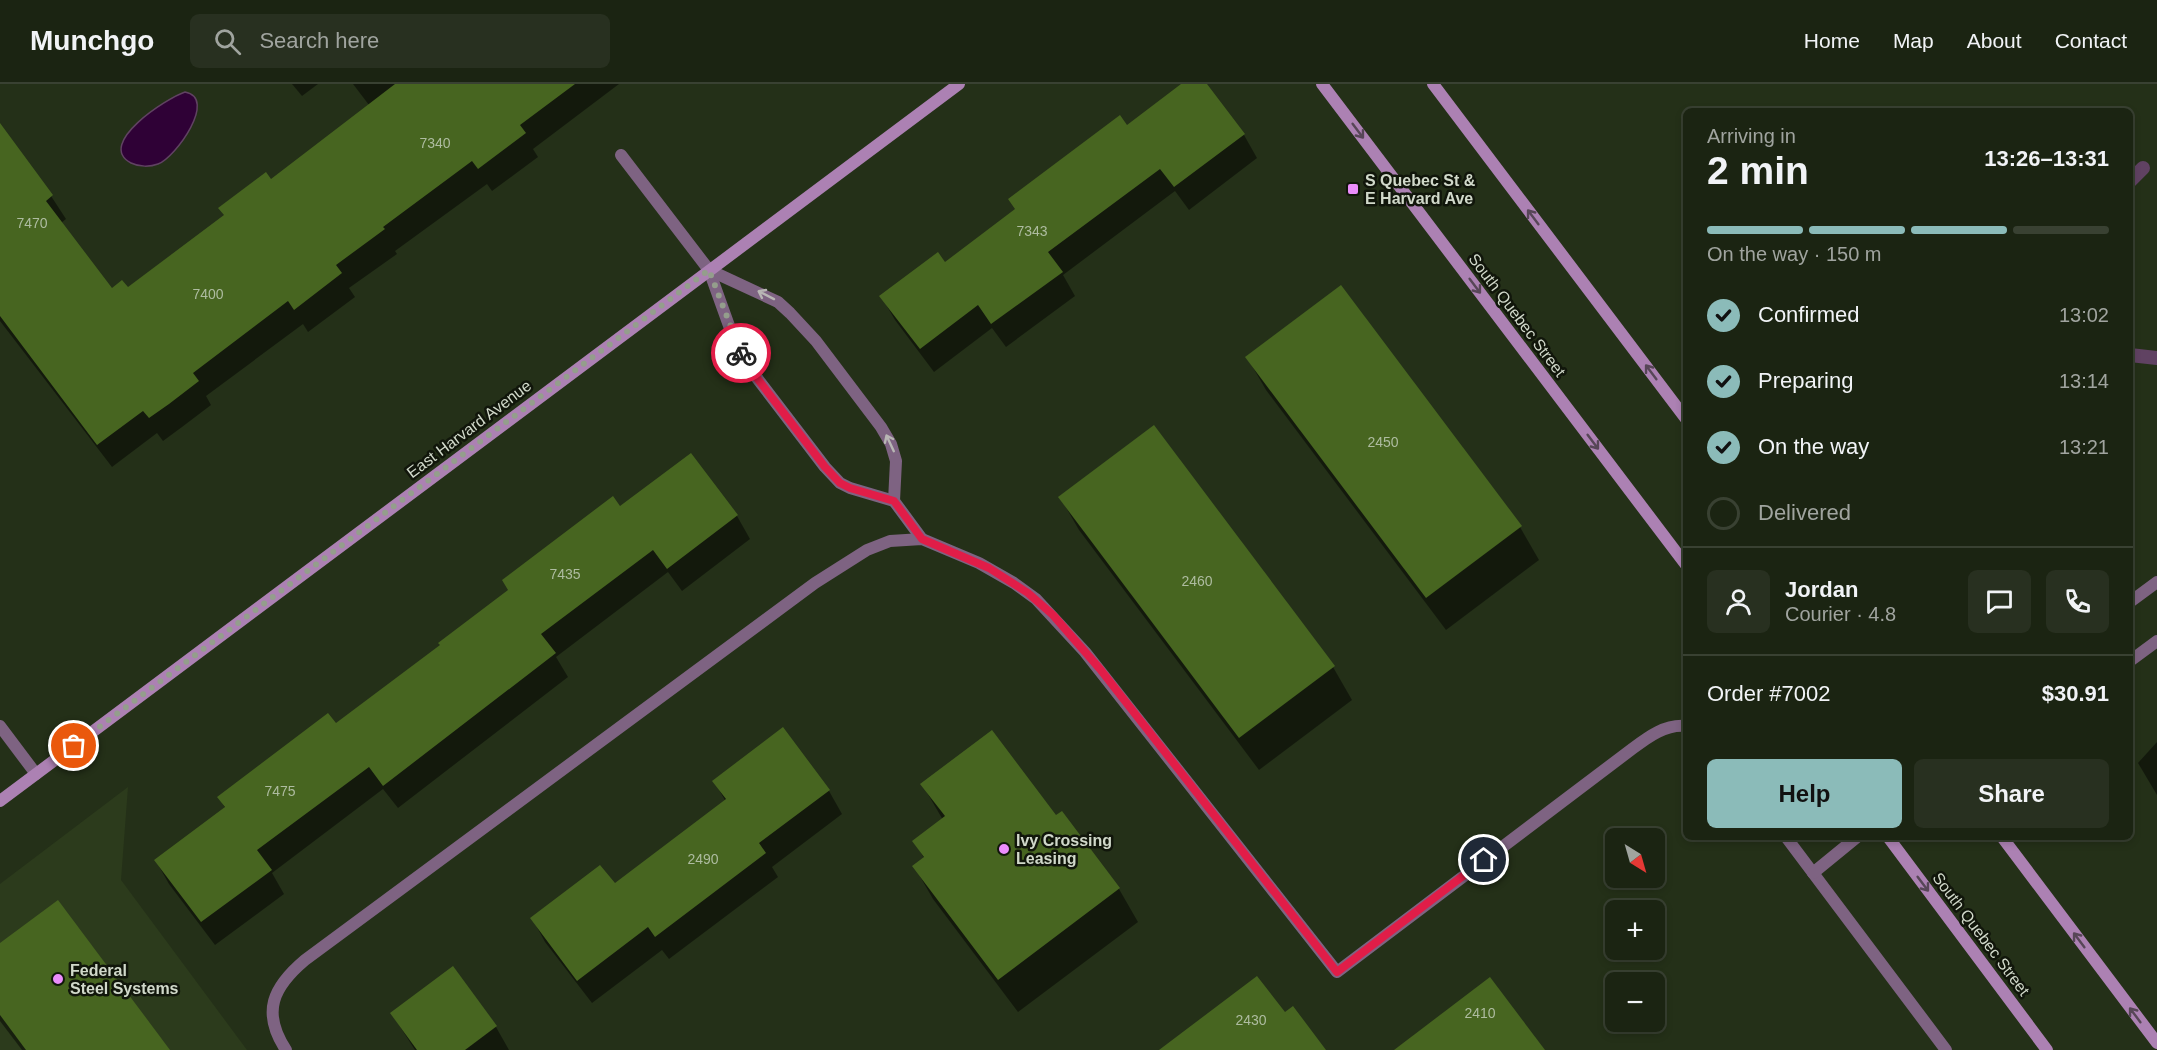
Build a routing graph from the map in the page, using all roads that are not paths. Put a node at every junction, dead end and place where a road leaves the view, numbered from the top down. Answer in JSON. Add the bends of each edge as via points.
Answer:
{"nodes":[{"id":1,"x":959,"y":84,"type":"edge"},
{"id":2,"x":1322,"y":84,"type":"edge"},
{"id":3,"x":1433,"y":84,"type":"edge"},
{"id":4,"x":621,"y":155,"type":"dead end"},
{"id":5,"x":709,"y":270,"type":"junction"},
{"id":6,"x":1683,"y":415,"type":"edge"},
{"id":7,"x":894,"y":501,"type":"junction"},
{"id":8,"x":922,"y":539,"type":"junction"},
{"id":9,"x":1683,"y":561,"type":"edge"},
{"id":10,"x":2157,"y":582,"type":"edge"},
{"id":11,"x":2133,"y":600,"type":"edge"},
{"id":12,"x":2157,"y":641,"type":"edge"},
{"id":13,"x":2133,"y":658,"type":"edge"},
{"id":14,"x":0,"y":726,"type":"edge"},
{"id":15,"x":1683,"y":726,"type":"edge"},
{"id":16,"x":36,"y":774,"type":"junction"},
{"id":17,"x":0,"y":801,"type":"edge"},
{"id":18,"x":1788,"y":840,"type":"edge"},
{"id":19,"x":1853,"y":840,"type":"edge"},
{"id":20,"x":1890,"y":840,"type":"edge"},
{"id":21,"x":2004,"y":840,"type":"edge"},
{"id":22,"x":1813,"y":873,"type":"junction"},
{"id":23,"x":2157,"y":1043,"type":"edge"},
{"id":24,"x":286,"y":1050,"type":"edge"},
{"id":25,"x":1946,"y":1050,"type":"edge"},
{"id":26,"x":2047,"y":1050,"type":"edge"}],
"edges":[{"from":1,"to":5,"type":"main road","name":"East Harvard Avenue"},
{"from":2,"to":9,"type":"main road","name":"South Quebec Street","one_way":true},
{"from":6,"to":3,"type":"main road","one_way":true},
{"from":4,"to":5,"type":"street"},
{"from":5,"to":7,"type":"street","via":[[737,348],[825,467],[850,488]]},
{"from":7,"to":5,"type":"street","one_way":true,"via":[[896,461],[891,444],[816,341],[778,302]]},
{"from":5,"to":16,"type":"main road","name":"East Harvard Avenue"},
{"from":7,"to":8,"type":"street"},
{"from":8,"to":15,"type":"street","via":[[989,568],[1053,615],[1337,972],[1632,749],[1656,732]]},
{"from":8,"to":24,"type":"street","via":[[890,541],[833,570],[305,960],[279,986],[273,1005],[276,1030]]},
{"from":10,"to":11,"type":"street"},
{"from":12,"to":13,"type":"street"},
{"from":14,"to":16,"type":"street"},
{"from":16,"to":17,"type":"main road","name":"East Harvard Avenue"},
{"from":18,"to":22,"type":"street"},
{"from":19,"to":22,"type":"street"},
{"from":20,"to":26,"type":"main road","name":"South Quebec Street","one_way":true},
{"from":23,"to":21,"type":"main road","one_way":true},
{"from":22,"to":25,"type":"street"}]}
